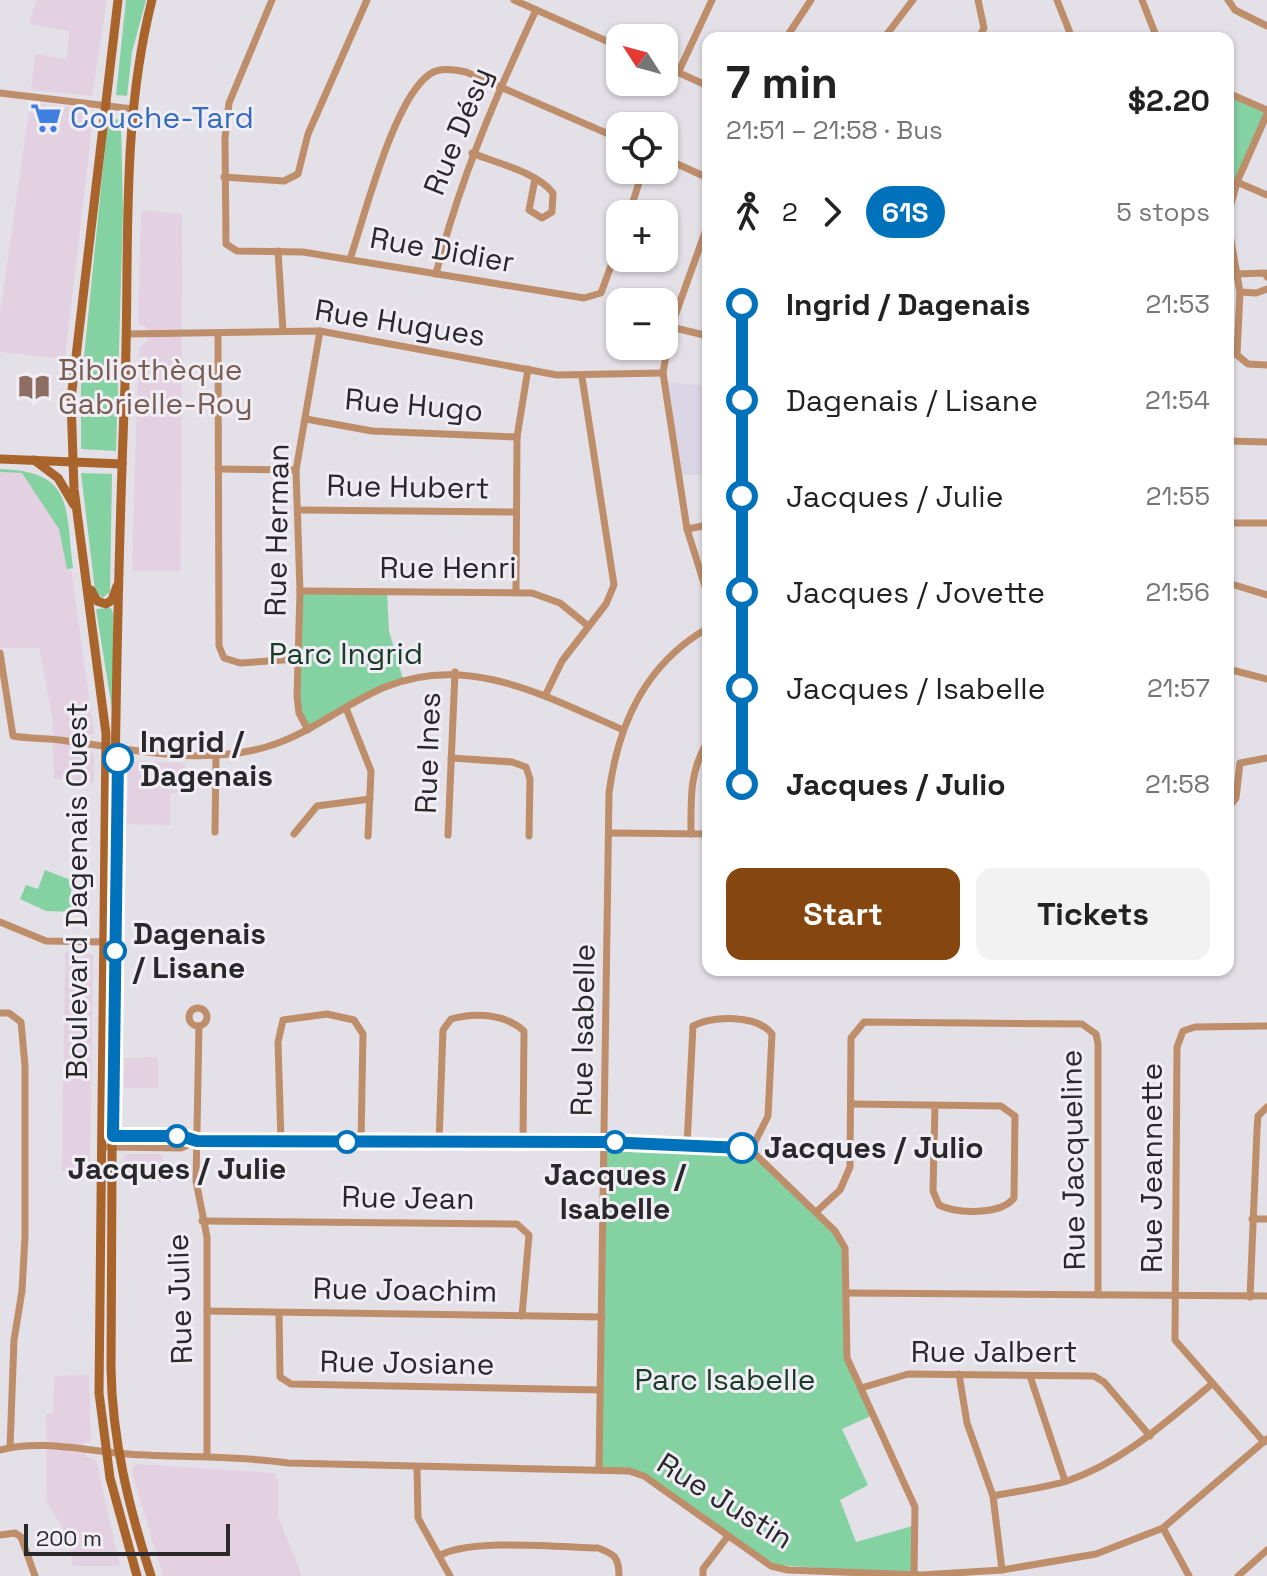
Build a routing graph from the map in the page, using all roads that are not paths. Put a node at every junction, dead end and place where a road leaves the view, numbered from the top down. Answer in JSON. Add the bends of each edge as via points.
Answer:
{"nodes":[{"id":1,"x":118,"y":0,"type":"edge"},
{"id":2,"x":152,"y":0,"type":"edge"},
{"id":3,"x":272,"y":0,"type":"edge"},
{"id":4,"x":367,"y":0,"type":"edge"},
{"id":5,"x":514,"y":0,"type":"edge"},
{"id":6,"x":712,"y":0,"type":"edge"},
{"id":7,"x":811,"y":0,"type":"edge"},
{"id":8,"x":913,"y":0,"type":"edge"},
{"id":9,"x":978,"y":0,"type":"edge"},
{"id":10,"x":1057,"y":0,"type":"edge"},
{"id":11,"x":1142,"y":0,"type":"edge"},
{"id":12,"x":1228,"y":0,"type":"edge"},
{"id":13,"x":536,"y":10,"type":"junction"},
{"id":14,"x":1267,"y":26,"type":"edge"},
{"id":15,"x":790,"y":32,"type":"edge"},
{"id":16,"x":889,"y":32,"type":"edge"},
{"id":17,"x":982,"y":32,"type":"edge"},
{"id":18,"x":1070,"y":32,"type":"edge"},
{"id":19,"x":1155,"y":32,"type":"edge"},
{"id":20,"x":606,"y":41,"type":"edge"},
{"id":21,"x":678,"y":73,"type":"joint"},
{"id":22,"x":702,"y":83,"type":"edge"},
{"id":23,"x":500,"y":87,"type":"junction"},
{"id":24,"x":0,"y":93,"type":"edge"},
{"id":25,"x":1234,"y":96,"type":"edge"},
{"id":26,"x":104,"y":106,"type":"junction"},
{"id":27,"x":133,"y":109,"type":"junction"},
{"id":28,"x":1267,"y":112,"type":"edge"},
{"id":29,"x":606,"y":133,"type":"edge"},
{"id":30,"x":472,"y":153,"type":"junction"},
{"id":31,"x":678,"y":164,"type":"edge"},
{"id":32,"x":702,"y":175,"type":"edge"},
{"id":33,"x":224,"y":177,"type":"junction"},
{"id":34,"x":535,"y":179,"type":"junction"},
{"id":35,"x":1237,"y":182,"type":"junction"},
{"id":36,"x":1234,"y":193,"type":"edge"},
{"id":37,"x":1267,"y":195,"type":"edge"},
{"id":38,"x":702,"y":241,"type":"edge"},
{"id":39,"x":278,"y":251,"type":"junction"},
{"id":40,"x":1234,"y":257,"type":"edge"},
{"id":41,"x":350,"y":259,"type":"junction"},
{"id":42,"x":610,"y":272,"type":"edge"},
{"id":43,"x":436,"y":274,"type":"junction"},
{"id":44,"x":1237,"y":274,"type":"junction"},
{"id":45,"x":1267,"y":277,"type":"edge"},
{"id":46,"x":1267,"y":289,"type":"edge"},
{"id":47,"x":1240,"y":292,"type":"junction"},
{"id":48,"x":678,"y":308,"type":"edge"},
{"id":49,"x":678,"y":329,"type":"edge"},
{"id":50,"x":283,"y":331,"type":"junction"},
{"id":51,"x":320,"y":331,"type":"junction"},
{"id":52,"x":127,"y":334,"type":"junction"},
{"id":53,"x":218,"y":334,"type":"junction"},
{"id":54,"x":702,"y":335,"type":"edge"},
{"id":55,"x":665,"y":360,"type":"edge"},
{"id":56,"x":1267,"y":365,"type":"edge"},
{"id":57,"x":528,"y":369,"type":"junction"},
{"id":58,"x":663,"y":373,"type":"junction"},
{"id":59,"x":582,"y":377,"type":"junction"},
{"id":60,"x":306,"y":419,"type":"junction"},
{"id":61,"x":517,"y":437,"type":"junction"},
{"id":62,"x":1234,"y":441,"type":"edge"},
{"id":63,"x":1267,"y":442,"type":"edge"},
{"id":64,"x":0,"y":459,"type":"edge"},
{"id":65,"x":33,"y":460,"type":"junction"},
{"id":66,"x":72,"y":461,"type":"junction"},
{"id":67,"x":122,"y":464,"type":"junction"},
{"id":68,"x":218,"y":469,"type":"junction"},
{"id":69,"x":296,"y":470,"type":"junction"},
{"id":70,"x":76,"y":508,"type":"junction"},
{"id":71,"x":299,"y":510,"type":"junction"},
{"id":72,"x":516,"y":512,"type":"junction"},
{"id":73,"x":1234,"y":523,"type":"edge"},
{"id":74,"x":1267,"y":523,"type":"edge"},
{"id":75,"x":702,"y":526,"type":"edge"},
{"id":76,"x":687,"y":529,"type":"junction"},
{"id":77,"x":84,"y":573,"type":"junction"},
{"id":78,"x":702,"y":577,"type":"edge"},
{"id":79,"x":120,"y":579,"type":"junction"},
{"id":80,"x":1234,"y":585,"type":"edge"},
{"id":81,"x":300,"y":591,"type":"junction"},
{"id":82,"x":516,"y":592,"type":"junction"},
{"id":83,"x":1267,"y":595,"type":"edge"},
{"id":84,"x":587,"y":625,"type":"junction"},
{"id":85,"x":702,"y":633,"type":"edge"},
{"id":86,"x":0,"y":653,"type":"edge"},
{"id":87,"x":298,"y":659,"type":"junction"},
{"id":88,"x":1234,"y":671,"type":"edge"},
{"id":89,"x":455,"y":672,"type":"junction"},
{"id":90,"x":1267,"y":679,"type":"edge"},
{"id":91,"x":545,"y":696,"type":"junction"},
{"id":92,"x":3,"y":698,"type":"edge"},
{"id":93,"x":346,"y":708,"type":"junction"},
{"id":94,"x":621,"y":729,"type":"junction"},
{"id":95,"x":308,"y":730,"type":"junction"},
{"id":96,"x":105,"y":747,"type":"junction"},
{"id":97,"x":118,"y":749,"type":"junction"},
{"id":98,"x":702,"y":751,"type":"edge"},
{"id":99,"x":216,"y":755,"type":"junction"},
{"id":100,"x":451,"y":758,"type":"junction"},
{"id":101,"x":1267,"y":758,"type":"edge"},
{"id":102,"x":370,"y":799,"type":"junction"},
{"id":103,"x":1234,"y":800,"type":"edge"},
{"id":104,"x":215,"y":832,"type":"dead end"},
{"id":105,"x":610,"y":833,"type":"junction"},
{"id":106,"x":294,"y":834,"type":"dead end"},
{"id":107,"x":691,"y":834,"type":"junction"},
{"id":108,"x":702,"y":834,"type":"edge"},
{"id":109,"x":448,"y":835,"type":"dead end"},
{"id":110,"x":368,"y":836,"type":"dead end"},
{"id":111,"x":529,"y":836,"type":"dead end"},
{"id":112,"x":0,"y":922,"type":"edge"},
{"id":113,"x":103,"y":942,"type":"junction"},
{"id":114,"x":115,"y":942,"type":"junction"},
{"id":115,"x":0,"y":1013,"type":"edge"},
{"id":116,"x":199,"y":1026,"type":"dead end"},
{"id":117,"x":1267,"y":1026,"type":"edge"},
{"id":118,"x":852,"y":1104,"type":"junction"},
{"id":119,"x":935,"y":1105,"type":"junction"},
{"id":120,"x":1267,"y":1107,"type":"edge"},
{"id":121,"x":101,"y":1136,"type":"junction"},
{"id":122,"x":197,"y":1141,"type":"junction"},
{"id":123,"x":281,"y":1141,"type":"junction"},
{"id":124,"x":113,"y":1142,"type":"junction"},
{"id":125,"x":361,"y":1142,"type":"junction"},
{"id":126,"x":439,"y":1142,"type":"junction"},
{"id":127,"x":523,"y":1142,"type":"junction"},
{"id":128,"x":605,"y":1142,"type":"junction"},
{"id":129,"x":687,"y":1145,"type":"junction"},
{"id":130,"x":101,"y":1147,"type":"junction"},
{"id":131,"x":751,"y":1150,"type":"junction"},
{"id":132,"x":816,"y":1212,"type":"junction"},
{"id":133,"x":1252,"y":1219,"type":"junction"},
{"id":134,"x":1267,"y":1219,"type":"edge"},
{"id":135,"x":202,"y":1221,"type":"junction"},
{"id":136,"x":846,"y":1293,"type":"junction"},
{"id":137,"x":1098,"y":1295,"type":"junction"},
{"id":138,"x":1175,"y":1296,"type":"junction"},
{"id":139,"x":1267,"y":1296,"type":"edge"},
{"id":140,"x":1250,"y":1297,"type":"junction"},
{"id":141,"x":207,"y":1311,"type":"junction"},
{"id":142,"x":279,"y":1313,"type":"junction"},
{"id":143,"x":522,"y":1316,"type":"junction"},
{"id":144,"x":602,"y":1317,"type":"junction"},
{"id":145,"x":959,"y":1374,"type":"junction"},
{"id":146,"x":1030,"y":1376,"type":"junction"},
{"id":147,"x":0,"y":1380,"type":"edge"},
{"id":148,"x":12,"y":1380,"type":"junction"},
{"id":149,"x":1212,"y":1384,"type":"junction"},
{"id":150,"x":861,"y":1388,"type":"junction"},
{"id":151,"x":600,"y":1390,"type":"junction"},
{"id":152,"x":1150,"y":1436,"type":"junction"},
{"id":153,"x":1265,"y":1440,"type":"edge"},
{"id":154,"x":10,"y":1447,"type":"junction"},
{"id":155,"x":0,"y":1450,"type":"edge"},
{"id":156,"x":105,"y":1451,"type":"junction"},
{"id":157,"x":118,"y":1453,"type":"junction"},
{"id":158,"x":207,"y":1455,"type":"junction"},
{"id":159,"x":417,"y":1468,"type":"junction"},
{"id":160,"x":599,"y":1469,"type":"junction"},
{"id":161,"x":1065,"y":1481,"type":"junction"},
{"id":162,"x":993,"y":1496,"type":"junction"},
{"id":163,"x":1163,"y":1528,"type":"junction"},
{"id":164,"x":0,"y":1535,"type":"edge"},
{"id":165,"x":728,"y":1536,"type":"junction"},
{"id":166,"x":1267,"y":1550,"type":"edge"},
{"id":167,"x":439,"y":1556,"type":"junction"},
{"id":168,"x":1002,"y":1570,"type":"junction"},
{"id":169,"x":35,"y":1576,"type":"edge"},
{"id":170,"x":137,"y":1576,"type":"edge"},
{"id":171,"x":151,"y":1576,"type":"edge"},
{"id":172,"x":450,"y":1576,"type":"edge"},
{"id":173,"x":619,"y":1576,"type":"edge"},
{"id":174,"x":703,"y":1576,"type":"edge"},
{"id":175,"x":914,"y":1576,"type":"edge"},
{"id":176,"x":1189,"y":1576,"type":"edge"},
{"id":177,"x":1238,"y":1576,"type":"edge"}],
"edges":[{"from":1,"to":26,"type":"main road","name":"Boulevard Dagenais Ouest"},
{"from":2,"to":27,"type":"main road","name":"Boulevard Dagenais Ouest"},
{"from":3,"to":33,"type":"street","via":[[229,103]]},
{"from":4,"to":33,"type":"street","via":[[308,134],[298,174],[284,181]]},
{"from":5,"to":13,"type":"street"},
{"from":6,"to":21,"type":"street"},
{"from":7,"to":15,"type":"street"},
{"from":8,"to":16,"type":"street"},
{"from":9,"to":17,"type":"street"},
{"from":10,"to":18,"type":"street"},
{"from":11,"to":19,"type":"street"},
{"from":12,"to":14,"type":"street","via":[[1235,10]]},
{"from":13,"to":20,"type":"street"},
{"from":13,"to":23,"type":"street","name":"Rue Désy"},
{"from":21,"to":22,"type":"street"},
{"from":23,"to":29,"type":"street"},
{"from":23,"to":30,"type":"street","name":"Rue Désy"},
{"from":23,"to":41,"type":"street","via":[[450,69],[431,73],[418,84],[384,158]]},
{"from":24,"to":26,"type":"street"},
{"from":25,"to":28,"type":"street"},
{"from":26,"to":27,"type":"street"},
{"from":26,"to":66,"type":"main road","name":"Boulevard Dagenais Ouest","via":[[72,385]]},
{"from":27,"to":52,"type":"main road","name":"Boulevard Dagenais Ouest"},
{"from":28,"to":35,"type":"street"},
{"from":30,"to":34,"type":"street"},
{"from":30,"to":43,"type":"street","name":"Rue Désy"},
{"from":31,"to":32,"type":"street"},
{"from":33,"to":39,"type":"street","name":"Rue Didier","via":[[224,239],[237,251]]},
{"from":34,"to":34,"type":"street","via":[[529,210],[542,218],[552,212],[553,193]]},
{"from":35,"to":36,"type":"street"},
{"from":35,"to":37,"type":"street"},
{"from":38,"to":48,"type":"street"},
{"from":39,"to":41,"type":"street","name":"Rue Didier"},
{"from":39,"to":50,"type":"street"},
{"from":40,"to":44,"type":"street"},
{"from":41,"to":43,"type":"street","name":"Rue Didier"},
{"from":42,"to":43,"type":"street","name":"Rue Didier","via":[[594,297],[584,298]]},
{"from":44,"to":45,"type":"street"},
{"from":44,"to":47,"type":"street"},
{"from":46,"to":47,"type":"street"},
{"from":47,"to":56,"type":"street","via":[[1237,355],[1248,364]]},
{"from":49,"to":54,"type":"street"},
{"from":50,"to":51,"type":"street","name":"Rue Hugues"},
{"from":50,"to":53,"type":"street","name":"Rue Hugues"},
{"from":51,"to":57,"type":"street","name":"Rue Hugues"},
{"from":51,"to":60,"type":"street","name":"Rue Herman"},
{"from":52,"to":53,"type":"street","name":"Rue Hugues"},
{"from":52,"to":67,"type":"main road","name":"Boulevard Dagenais Ouest"},
{"from":53,"to":68,"type":"street"},
{"from":55,"to":58,"type":"street"},
{"from":57,"to":59,"type":"street","name":"Rue Hugues"},
{"from":57,"to":61,"type":"street"},
{"from":58,"to":59,"type":"street","name":"Rue Hugues"},
{"from":58,"to":76,"type":"street"},
{"from":59,"to":84,"type":"street","via":[[614,585]]},
{"from":60,"to":61,"type":"street","name":"Rue Hugo","via":[[372,431]]},
{"from":60,"to":69,"type":"street","name":"Rue Herman"},
{"from":61,"to":72,"type":"street"},
{"from":62,"to":63,"type":"street"},
{"from":64,"to":65,"type":"main road"},
{"from":65,"to":66,"type":"main road"},
{"from":65,"to":70,"type":"main road","via":[[58,478]]},
{"from":66,"to":67,"type":"main road"},
{"from":66,"to":70,"type":"main road","name":"Boulevard Dagenais Ouest"},
{"from":67,"to":79,"type":"main road","name":"Boulevard Dagenais Ouest"},
{"from":68,"to":69,"type":"street","name":"Rue Hubert"},
{"from":68,"to":87,"type":"street","via":[[219,646],[224,658],[240,663]]},
{"from":69,"to":71,"type":"street","name":"Rue Herman"},
{"from":70,"to":77,"type":"main road","name":"Boulevard Dagenais Ouest"},
{"from":71,"to":72,"type":"street","name":"Rue Hubert"},
{"from":71,"to":81,"type":"street","name":"Rue Herman"},
{"from":72,"to":82,"type":"street"},
{"from":73,"to":74,"type":"street"},
{"from":75,"to":76,"type":"street"},
{"from":76,"to":78,"type":"street"},
{"from":77,"to":79,"type":"main road","via":[[95,599],[103,604],[112,600]]},
{"from":77,"to":96,"type":"main road","name":"Boulevard Dagenais Ouest"},
{"from":79,"to":97,"type":"main road","name":"Boulevard Dagenais Ouest"},
{"from":80,"to":83,"type":"street"},
{"from":81,"to":82,"type":"street","name":"Rue Henri"},
{"from":81,"to":87,"type":"street","name":"Rue Herman"},
{"from":82,"to":84,"type":"street","name":"Rue Henri","via":[[549,598]]},
{"from":84,"to":91,"type":"street"},
{"from":85,"to":94,"type":"street","name":"Rue Isabelle","via":[[661,665]]},
{"from":86,"to":92,"type":"street"},
{"from":87,"to":95,"type":"street","name":"Rue Herman","via":[[299,713]]},
{"from":88,"to":90,"type":"street"},
{"from":89,"to":91,"type":"street","via":[[503,680]]},
{"from":89,"to":93,"type":"street","via":[[418,676]]},
{"from":89,"to":100,"type":"street","name":"Rue Ines"},
{"from":91,"to":94,"type":"street"},
{"from":92,"to":96,"type":"street","via":[[13,736]]},
{"from":93,"to":95,"type":"street"},
{"from":93,"to":102,"type":"street","via":[[368,761]]},
{"from":94,"to":105,"type":"street","name":"Rue Isabelle","via":[[609,793]]},
{"from":95,"to":99,"type":"street","via":[[266,747]]},
{"from":96,"to":97,"type":"street"},
{"from":96,"to":113,"type":"main road","name":"Boulevard Dagenais Ouest"},
{"from":97,"to":99,"type":"street"},
{"from":97,"to":114,"type":"main road","name":"Boulevard Dagenais Ouest"},
{"from":98,"to":107,"type":"street","via":[[691,786]]},
{"from":99,"to":104,"type":"street"},
{"from":100,"to":109,"type":"street","name":"Rue Ines"},
{"from":100,"to":111,"type":"street","via":[[526,767]]},
{"from":101,"to":103,"type":"street","via":[[1240,763]]},
{"from":102,"to":106,"type":"street","via":[[317,806]]},
{"from":102,"to":110,"type":"street"},
{"from":105,"to":107,"type":"street"},
{"from":105,"to":128,"type":"street","name":"Rue Isabelle"},
{"from":107,"to":108,"type":"street"},
{"from":112,"to":113,"type":"street","via":[[46,941]]},
{"from":113,"to":114,"type":"street"},
{"from":113,"to":121,"type":"main road","name":"Boulevard Dagenais Ouest"},
{"from":114,"to":124,"type":"main road","name":"Boulevard Dagenais Ouest"},
{"from":115,"to":148,"type":"street","via":[[21,1022],[25,1066],[25,1237]]},
{"from":116,"to":122,"type":"street","name":"Rue Julie"},
{"from":117,"to":138,"type":"street","name":"Rue Jeannette","via":[[1195,1027],[1183,1031],[1177,1047]]},
{"from":118,"to":119,"type":"street"},
{"from":118,"to":132,"type":"street","name":"Rue Jacqueline","via":[[850,1167],[840,1190]]},
{"from":118,"to":137,"type":"street","name":"Rue Jacqueline","via":[[851,1038],[864,1022],[1064,1023],[1091,1029],[1098,1044]]},
{"from":119,"to":119,"type":"street","via":[[933,1191],[939,1205],[1007,1207],[1014,1198],[1015,1116],[1001,1106]]},
{"from":120,"to":133,"type":"street","via":[[1258,1116]]},
{"from":121,"to":124,"type":"street"},
{"from":121,"to":130,"type":"main road","name":"Boulevard Dagenais Ouest"},
{"from":122,"to":123,"type":"street"},
{"from":122,"to":124,"type":"street","via":[[181,1136]]},
{"from":122,"to":135,"type":"street","name":"Rue Julie"},
{"from":123,"to":125,"type":"street"},
{"from":123,"to":125,"type":"street","via":[[278,1042],[283,1020],[327,1014],[354,1020],[363,1034]]},
{"from":124,"to":130,"type":"street"},
{"from":124,"to":157,"type":"main road","name":"Boulevard Dagenais Ouest","via":[[111,1382]]},
{"from":125,"to":126,"type":"street"},
{"from":126,"to":127,"type":"street"},
{"from":126,"to":127,"type":"street","via":[[443,1030],[451,1019],[481,1016],[511,1019],[524,1031]]},
{"from":127,"to":128,"type":"street"},
{"from":128,"to":129,"type":"street"},
{"from":128,"to":144,"type":"street","name":"Rue Isabelle"},
{"from":129,"to":131,"type":"street"},
{"from":129,"to":131,"type":"street","via":[[693,1026],[723,1019],[756,1022],[772,1034],[768,1116]]},
{"from":130,"to":156,"type":"main road","name":"Boulevard Dagenais Ouest","via":[[99,1375]]},
{"from":131,"to":132,"type":"street"},
{"from":132,"to":136,"type":"street","via":[[845,1248]]},
{"from":133,"to":134,"type":"street"},
{"from":133,"to":140,"type":"street"},
{"from":135,"to":141,"type":"street","name":"Rue Julie","via":[[207,1237]]},
{"from":135,"to":143,"type":"street","name":"Rue Jean","via":[[517,1224],[529,1235]]},
{"from":136,"to":137,"type":"street","name":"Rue Jeannette"},
{"from":136,"to":150,"type":"street","via":[[847,1358]]},
{"from":137,"to":138,"type":"street","name":"Rue Jeannette"},
{"from":138,"to":140,"type":"street","name":"Rue Jeannette"},
{"from":138,"to":149,"type":"street","name":"Rue Jeannette","via":[[1175,1340]]},
{"from":139,"to":140,"type":"street","name":"Rue Jeannette"},
{"from":141,"to":142,"type":"street","name":"Rue Joachim"},
{"from":141,"to":158,"type":"street","name":"Rue Julie"},
{"from":142,"to":143,"type":"street","name":"Rue Joachim"},
{"from":142,"to":151,"type":"street","name":"Rue Josiane","via":[[280,1377],[291,1384]]},
{"from":143,"to":144,"type":"street","name":"Rue Joachim"},
{"from":144,"to":151,"type":"street","name":"Rue Isabelle"},
{"from":145,"to":146,"type":"street","name":"Rue Jalbert"},
{"from":145,"to":150,"type":"street","name":"Rue Jalbert","via":[[899,1375]]},
{"from":145,"to":162,"type":"street","via":[[967,1423]]},
{"from":146,"to":152,"type":"street","name":"Rue Jalbert","via":[[1094,1376]]},
{"from":146,"to":161,"type":"street"},
{"from":147,"to":148,"type":"street"},
{"from":148,"to":154,"type":"street"},
{"from":149,"to":152,"type":"street"},
{"from":149,"to":153,"type":"street","name":"Rue Jeannette"},
{"from":150,"to":175,"type":"street","via":[[915,1507]]},
{"from":151,"to":160,"type":"street","name":"Rue Isabelle"},
{"from":152,"to":161,"type":"street","via":[[1102,1466]]},
{"from":153,"to":163,"type":"street","name":"Rue Justin"},
{"from":154,"to":155,"type":"street"},
{"from":154,"to":156,"type":"street"},
{"from":156,"to":157,"type":"street"},
{"from":156,"to":170,"type":"main road","name":"Boulevard Dagenais Ouest"},
{"from":157,"to":158,"type":"street","name":"Rue Justin"},
{"from":157,"to":171,"type":"main road","name":"Boulevard Dagenais Ouest"},
{"from":158,"to":159,"type":"street","name":"Rue Justin"},
{"from":159,"to":160,"type":"street","name":"Rue Justin"},
{"from":159,"to":167,"type":"street","via":[[418,1518]]},
{"from":160,"to":165,"type":"street","name":"Rue Justin","via":[[644,1476]]},
{"from":161,"to":162,"type":"street"},
{"from":162,"to":168,"type":"street"},
{"from":163,"to":168,"type":"street","name":"Rue Justin","via":[[1082,1557]]},
{"from":163,"to":176,"type":"street"},
{"from":164,"to":169,"type":"street","via":[[21,1537]]},
{"from":165,"to":174,"type":"street"},
{"from":165,"to":175,"type":"street","name":"Rue Justin","via":[[780,1569]]},
{"from":166,"to":177,"type":"street"},
{"from":167,"to":172,"type":"street"},
{"from":167,"to":173,"type":"street","via":[[473,1546],[598,1548],[619,1560]]},
{"from":168,"to":175,"type":"street","name":"Rue Justin"}]}
